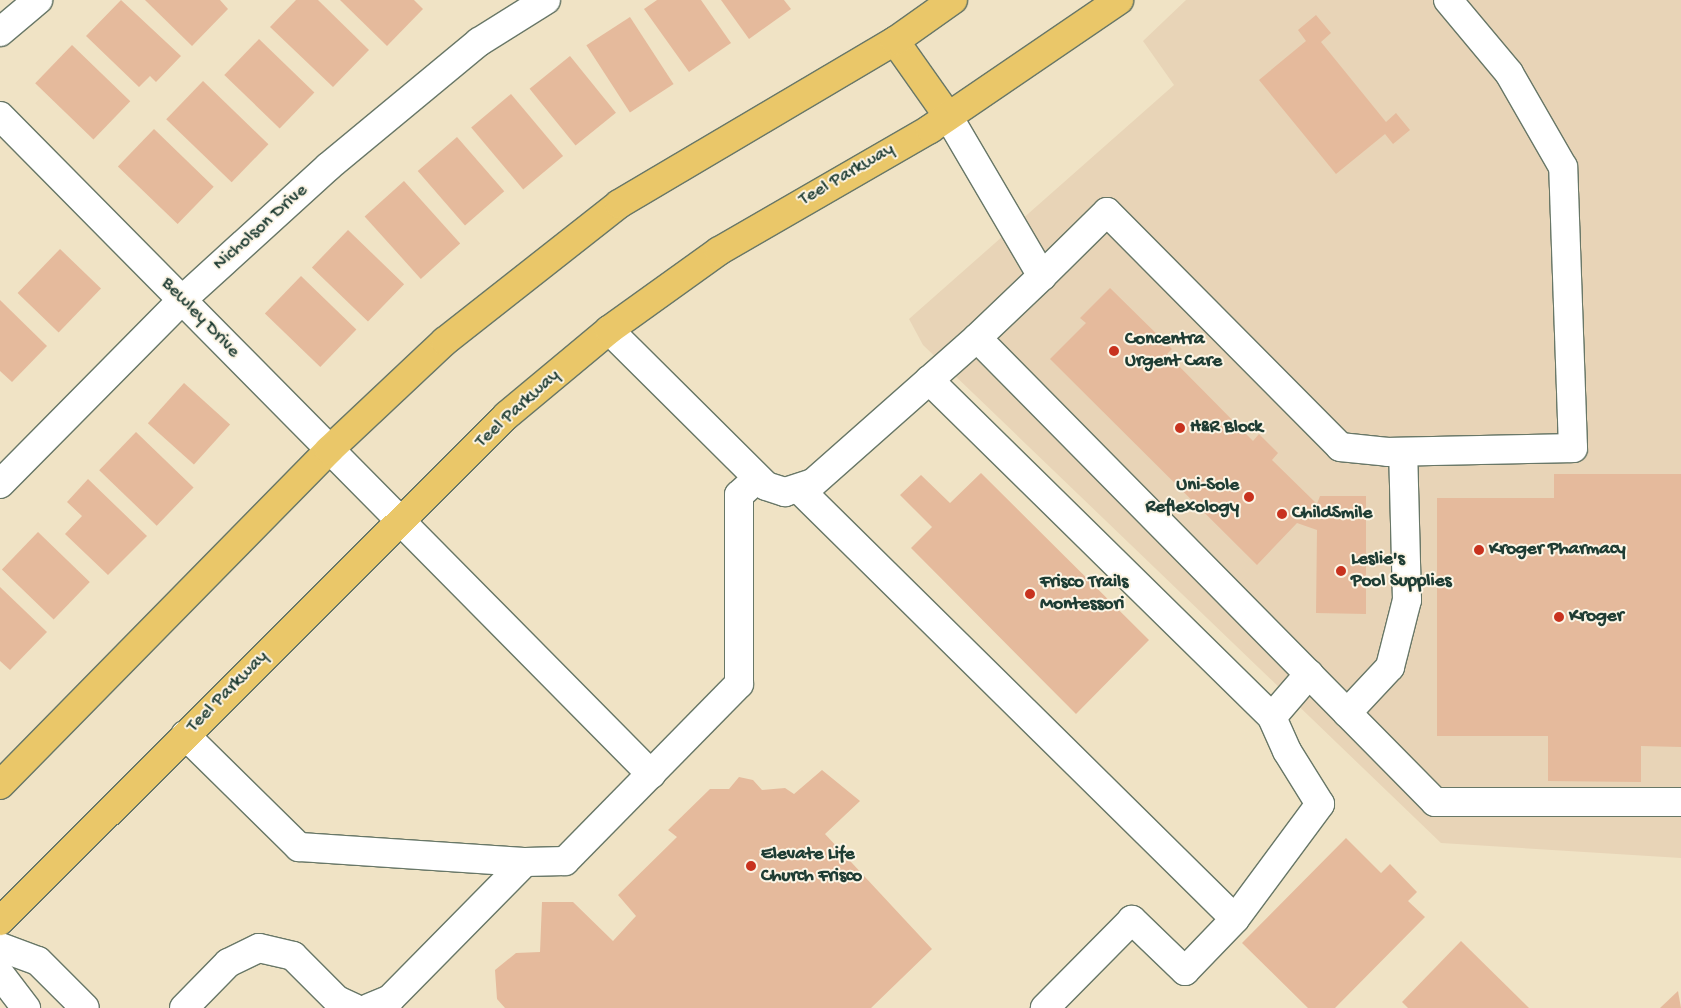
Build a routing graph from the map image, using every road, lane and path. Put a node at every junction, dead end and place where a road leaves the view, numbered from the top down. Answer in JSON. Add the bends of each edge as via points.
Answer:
{"nodes":[{"id":1,"x":38,"y":0,"type":"edge"},
{"id":2,"x":546,"y":0,"type":"edge"},
{"id":3,"x":953,"y":0,"type":"edge"},
{"id":4,"x":1119,"y":0,"type":"edge"},
{"id":5,"x":1448,"y":0,"type":"edge"},
{"id":6,"x":0,"y":32,"type":"edge"},
{"id":7,"x":895,"y":41,"type":"junction"},
{"id":8,"x":0,"y":116,"type":"edge"},
{"id":9,"x":948,"y":116,"type":"junction"},
{"id":10,"x":1042,"y":276,"type":"junction"},
{"id":11,"x":183,"y":299,"type":"junction"},
{"id":12,"x":609,"y":330,"type":"junction"},
{"id":13,"x":977,"y":338,"type":"junction"},
{"id":14,"x":929,"y":380,"type":"junction"},
{"id":15,"x":329,"y":450,"type":"junction"},
{"id":16,"x":1403,"y":452,"type":"junction"},
{"id":17,"x":758,"y":478,"type":"junction"},
{"id":18,"x":0,"y":484,"type":"edge"},
{"id":19,"x":800,"y":489,"type":"junction"},
{"id":20,"x":398,"y":522,"type":"junction"},
{"id":21,"x":1309,"y":674,"type":"junction"},
{"id":22,"x":1347,"y":713,"type":"junction"},
{"id":23,"x":1272,"y":717,"type":"junction"},
{"id":24,"x":185,"y":735,"type":"junction"},
{"id":25,"x":651,"y":774,"type":"junction"},
{"id":26,"x":0,"y":785,"type":"edge"},
{"id":27,"x":1681,"y":802,"type":"edge"},
{"id":28,"x":525,"y":862,"type":"junction"},
{"id":29,"x":1235,"y":919,"type":"junction"},
{"id":30,"x":0,"y":921,"type":"edge"},
{"id":31,"x":0,"y":947,"type":"edge"},
{"id":32,"x":0,"y":974,"type":"edge"},
{"id":33,"x":26,"y":1008,"type":"edge"},
{"id":34,"x":85,"y":1008,"type":"edge"},
{"id":35,"x":184,"y":1008,"type":"edge"},
{"id":36,"x":354,"y":1008,"type":"edge"},
{"id":37,"x":369,"y":1008,"type":"edge"},
{"id":38,"x":1045,"y":1008,"type":"edge"}],
"edges":[{"from":1,"to":6,"type":"street"},
{"from":2,"to":11,"type":"street","name":"Nicholson Drive","via":[[472,48],[329,166]]},
{"from":3,"to":7,"type":"main road"},
{"from":4,"to":9,"type":"main road","name":"Teel Parkway"},
{"from":5,"to":16,"type":"street","via":[[1509,73],[1564,167],[1573,448]]},
{"from":7,"to":9,"type":"main road"},
{"from":7,"to":15,"type":"main road","via":[[619,204],[445,341]]},
{"from":8,"to":11,"type":"street","name":"Bewley Drive"},
{"from":9,"to":10,"type":"street"},
{"from":9,"to":12,"type":"main road","name":"Teel Parkway","via":[[719,251]]},
{"from":10,"to":13,"type":"street"},
{"from":10,"to":16,"type":"street","via":[[1107,212],[1340,447]]},
{"from":11,"to":15,"type":"street","name":"Bewley Drive"},
{"from":11,"to":18,"type":"street","name":"Nicholson Drive"},
{"from":12,"to":17,"type":"street"},
{"from":12,"to":20,"type":"main road","name":"Teel Parkway","via":[[507,416]]},
{"from":13,"to":14,"type":"street"},
{"from":13,"to":21,"type":"street"},
{"from":14,"to":19,"type":"street","via":[[813,483]]},
{"from":14,"to":23,"type":"street"},
{"from":15,"to":20,"type":"street","name":"Bewley Drive"},
{"from":15,"to":26,"type":"main road"},
{"from":16,"to":22,"type":"street","via":[[1407,600],[1390,667]]},
{"from":17,"to":19,"type":"street","via":[[785,492]]},
{"from":17,"to":25,"type":"street","via":[[740,495],[739,684]]},
{"from":19,"to":29,"type":"street"},
{"from":20,"to":24,"type":"main road","name":"Teel Parkway"},
{"from":20,"to":25,"type":"street","name":"Bewley Drive"},
{"from":21,"to":22,"type":"street"},
{"from":21,"to":23,"type":"street"},
{"from":22,"to":27,"type":"street","via":[[1434,802]]},
{"from":23,"to":29,"type":"street","via":[[1287,751],[1320,804]]},
{"from":24,"to":28,"type":"street","via":[[299,847]]},
{"from":24,"to":30,"type":"main road","name":"Teel Parkway"},
{"from":25,"to":28,"type":"street","via":[[564,862]]},
{"from":28,"to":37,"type":"street","via":[[390,999]]},
{"from":29,"to":38,"type":"street","via":[[1184,972],[1132,920]]},
{"from":31,"to":34,"type":"street","via":[[38,961]]},
{"from":32,"to":33,"type":"street"},
{"from":35,"to":36,"type":"street","via":[[228,963],[259,948],[293,956],[337,1000]]}]}
